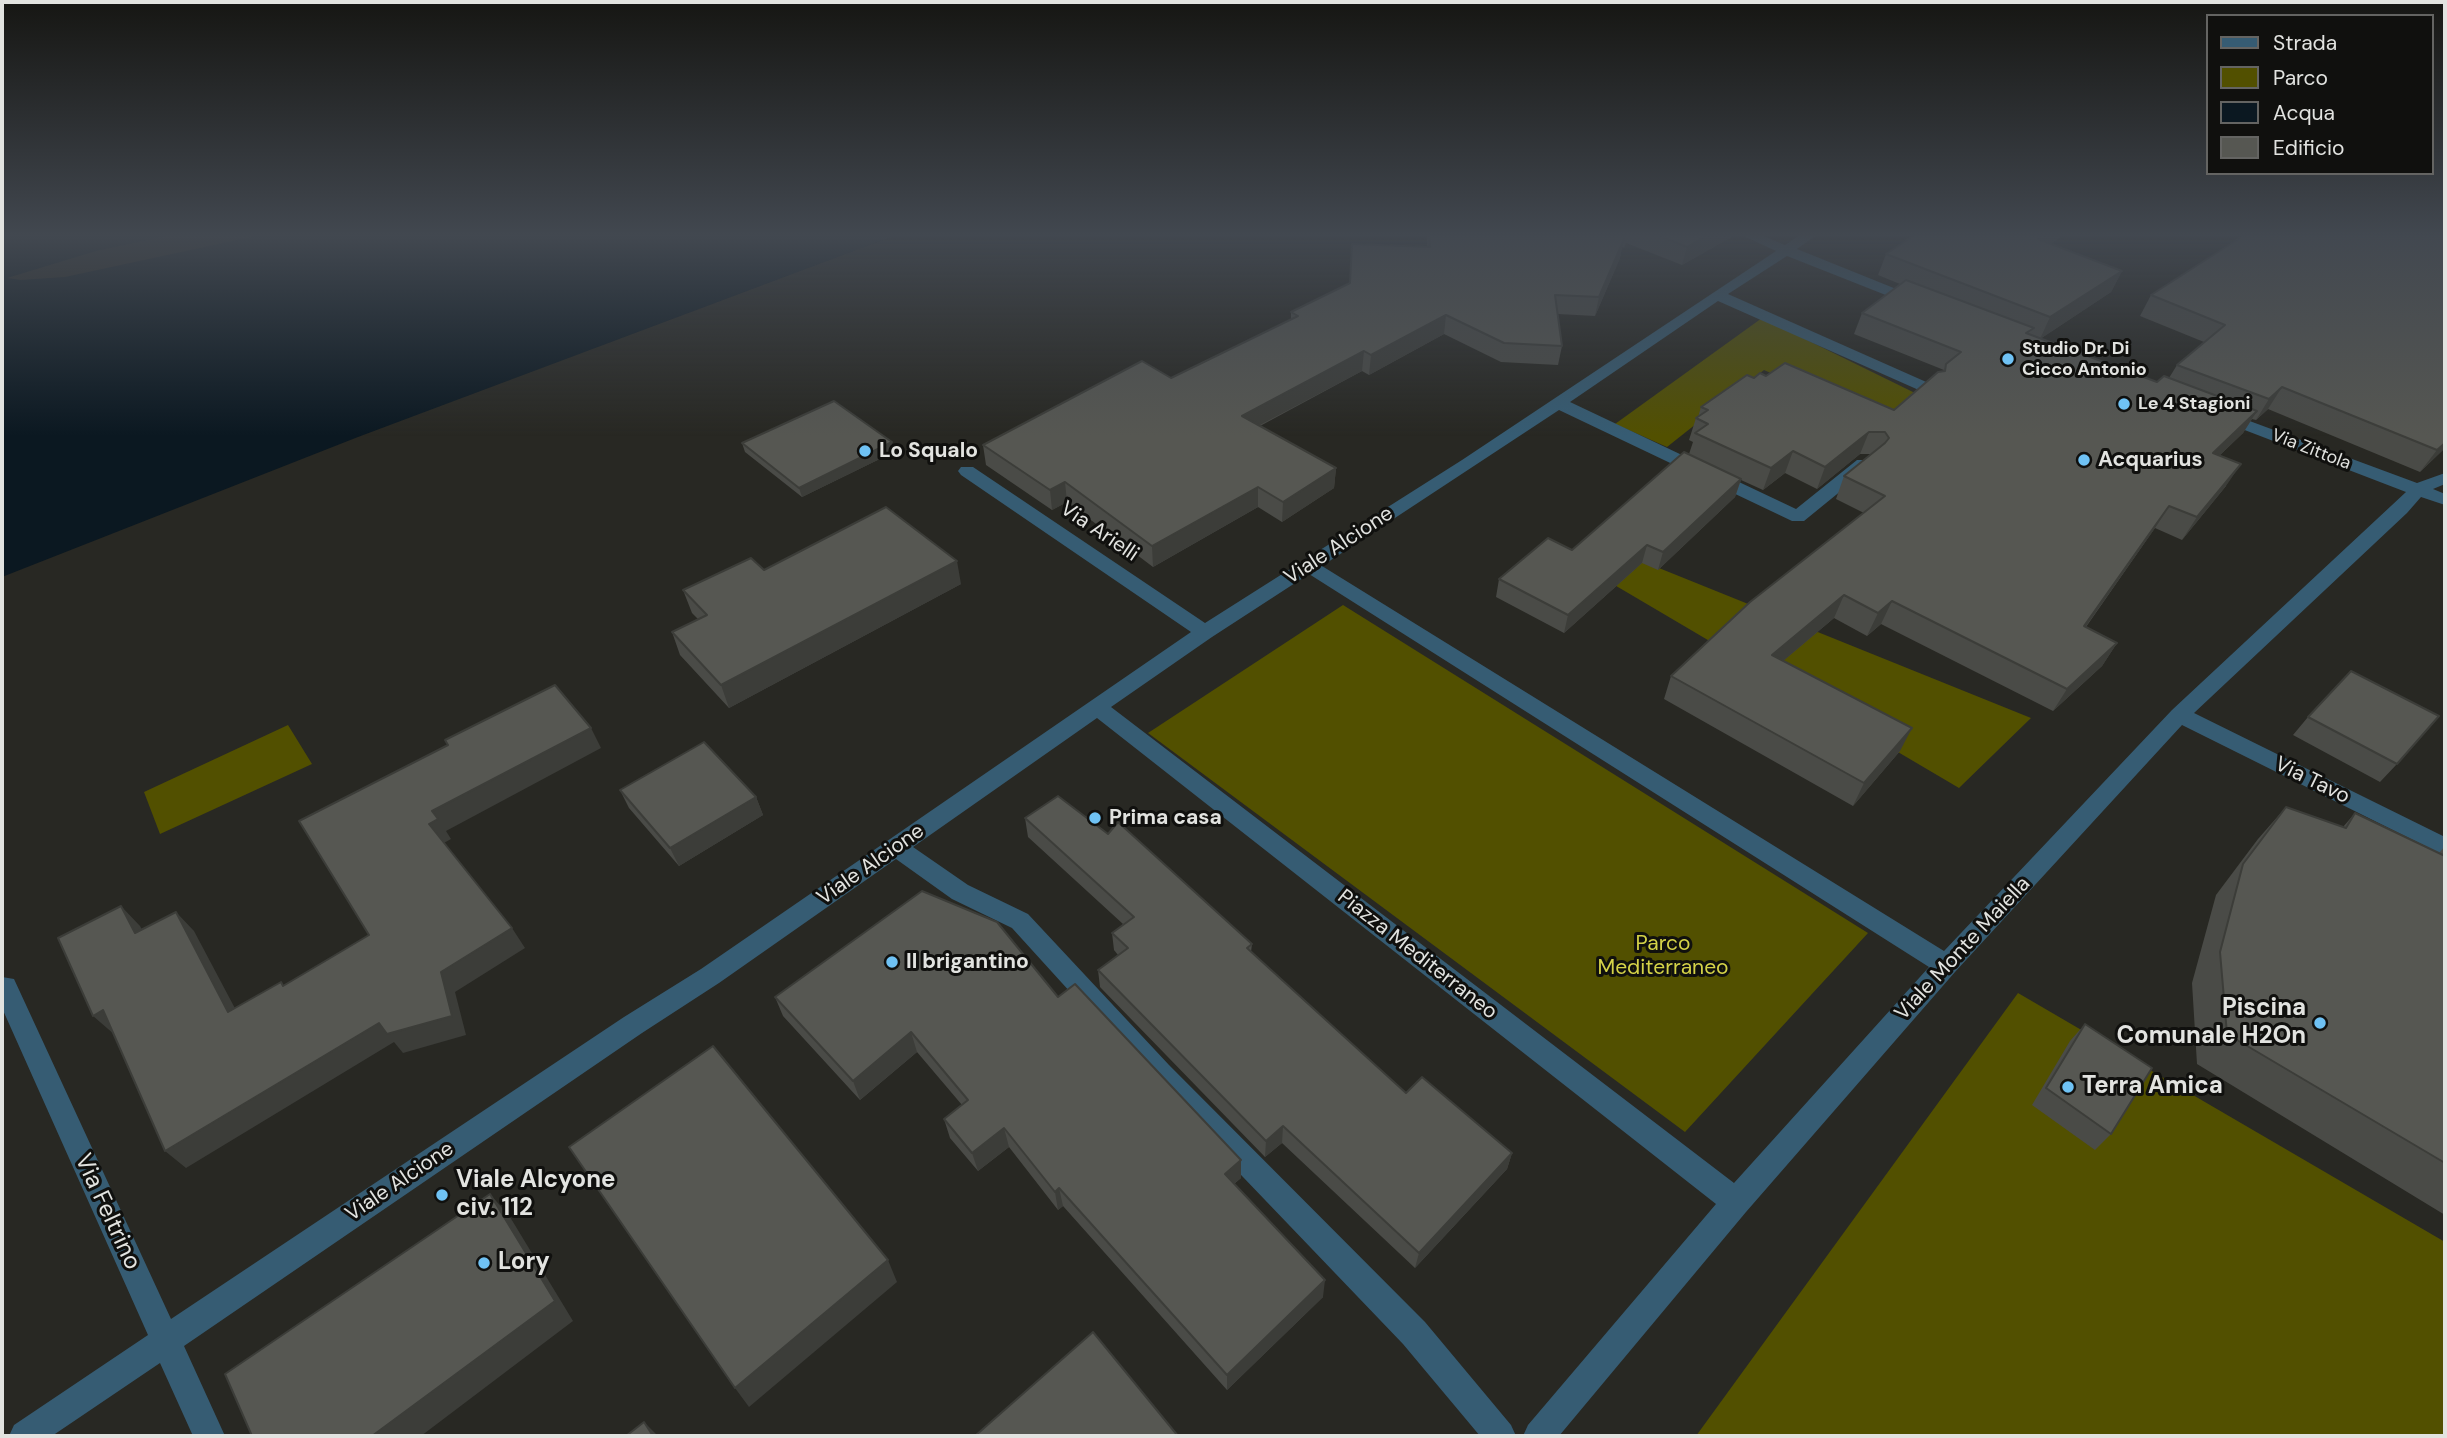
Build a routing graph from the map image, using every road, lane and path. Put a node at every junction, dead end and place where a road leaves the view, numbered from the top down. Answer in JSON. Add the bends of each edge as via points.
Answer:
{"nodes":[{"id":1,"x":1708,"y":301,"type":"edge"},
{"id":2,"x":1731,"y":301,"type":"edge"},
{"id":3,"x":1916,"y":301,"type":"edge"},
{"id":4,"x":1929,"y":306,"type":"edge"},
{"id":5,"x":1927,"y":388,"type":"edge"},
{"id":6,"x":1557,"y":402,"type":"junction"},
{"id":7,"x":2213,"y":413,"type":"edge"},
{"id":8,"x":1868,"y":460,"type":"edge"},
{"id":9,"x":967,"y":471,"type":"dead end"},
{"id":10,"x":2445,"y":478,"type":"edge"},
{"id":11,"x":2417,"y":490,"type":"junction"},
{"id":12,"x":2445,"y":500,"type":"edge"},
{"id":13,"x":1309,"y":566,"type":"junction"},
{"id":14,"x":1205,"y":632,"type":"junction"},
{"id":15,"x":1098,"y":708,"type":"junction"},
{"id":16,"x":2179,"y":715,"type":"junction"},
{"id":17,"x":897,"y":847,"type":"junction"},
{"id":18,"x":2445,"y":848,"type":"edge"},
{"id":19,"x":1946,"y":965,"type":"junction"},
{"id":20,"x":5,"y":987,"type":"dead end"},
{"id":21,"x":1736,"y":1202,"type":"junction"},
{"id":22,"x":167,"y":1340,"type":"junction"},
{"id":23,"x":25,"y":1436,"type":"edge"},
{"id":24,"x":209,"y":1436,"type":"edge"},
{"id":25,"x":1500,"y":1436,"type":"edge"},
{"id":26,"x":1539,"y":1436,"type":"edge"}],
"edges":[{"from":1,"to":6,"type":"street","name":"Viale Alcione"},
{"from":2,"to":5,"type":"street"},
{"from":3,"to":4,"type":"street"},
{"from":6,"to":8,"type":"street","via":[[1798,517]]},
{"from":6,"to":13,"type":"street","name":"Viale Alcione"},
{"from":7,"to":11,"type":"street","name":"Via Zittola"},
{"from":9,"to":14,"type":"street","name":"Via Arielli"},
{"from":10,"to":11,"type":"street"},
{"from":11,"to":12,"type":"street","name":"Via Zittola"},
{"from":11,"to":16,"type":"street","name":"Viale Monte Maiella"},
{"from":13,"to":14,"type":"street","name":"Viale Alcione"},
{"from":13,"to":19,"type":"street"},
{"from":14,"to":15,"type":"street","name":"Viale Alcione"},
{"from":15,"to":17,"type":"street","name":"Viale Alcione"},
{"from":15,"to":21,"type":"street","name":"Piazza Mediterraneo"},
{"from":16,"to":18,"type":"street","name":"Via Tavo"},
{"from":16,"to":19,"type":"street","name":"Viale Monte Maiella"},
{"from":17,"to":22,"type":"street","name":"Viale Alcione"},
{"from":17,"to":25,"type":"street","via":[[960,892],[1020,922],[1413,1333]]},
{"from":19,"to":21,"type":"street","name":"Viale Monte Maiella"},
{"from":20,"to":22,"type":"street","name":"Via Feltrino"},
{"from":21,"to":26,"type":"street","name":"Viale Monte Maiella"},
{"from":22,"to":23,"type":"street","name":"Viale Alcione"},
{"from":22,"to":24,"type":"street","name":"Via Feltrino"}]}
